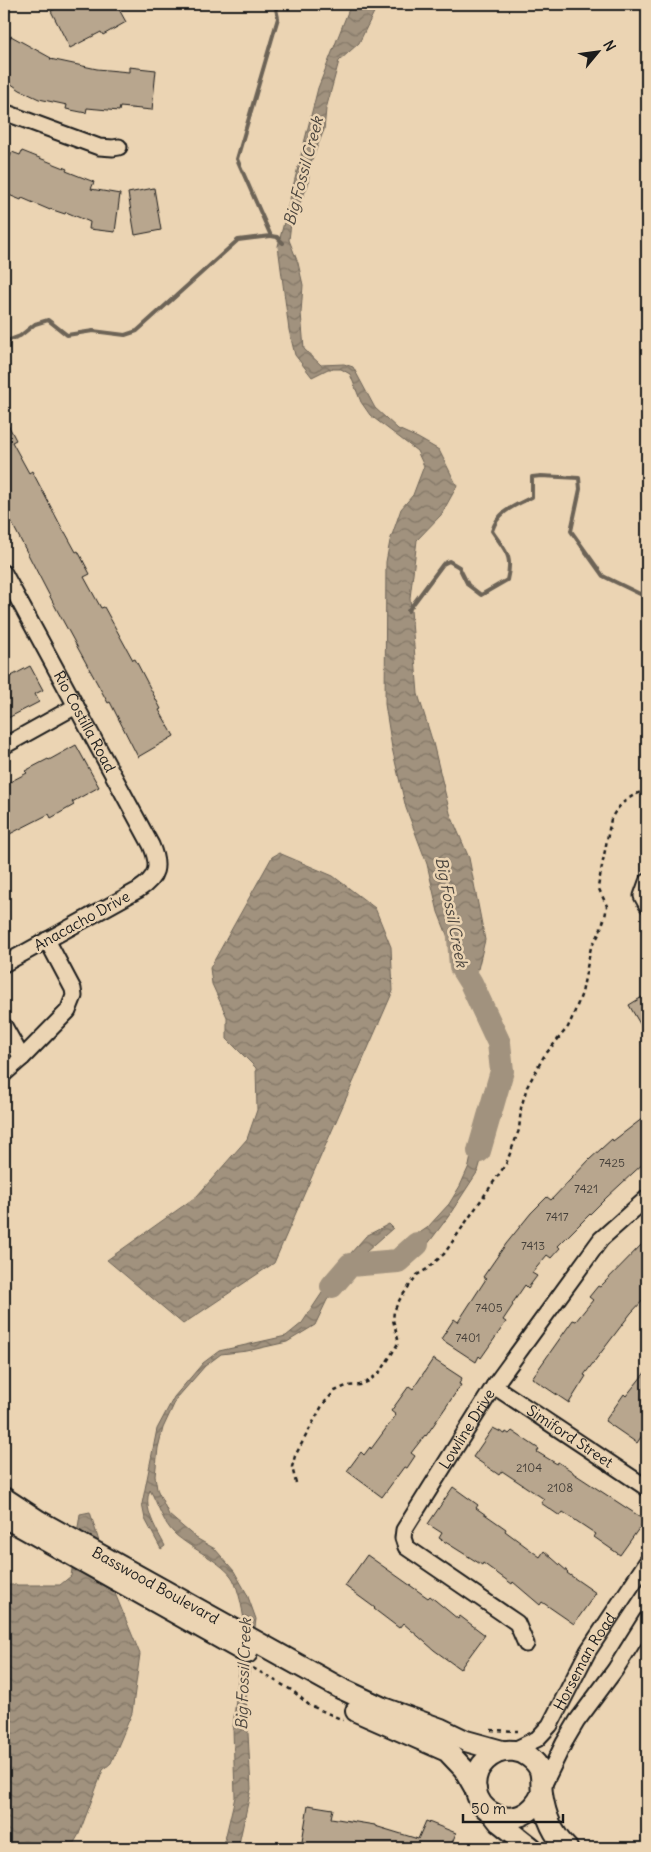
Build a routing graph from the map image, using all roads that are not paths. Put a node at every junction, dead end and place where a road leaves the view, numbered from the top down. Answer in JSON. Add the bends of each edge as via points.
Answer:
{"nodes":[{"id":1,"x":4,"y":112,"type":"edge"},
{"id":2,"x":119,"y":147,"type":"dead end"},
{"id":3,"x":4,"y":573,"type":"edge"},
{"id":4,"x":76,"y":706,"type":"junction"},
{"id":5,"x":4,"y":746,"type":"edge"},
{"id":6,"x":156,"y":872,"type":"joint"},
{"id":7,"x":47,"y":940,"type":"junction"},
{"id":8,"x":4,"y":964,"type":"edge"},
{"id":9,"x":4,"y":1026,"type":"edge"},
{"id":10,"x":22,"y":1058,"type":"junction"},
{"id":11,"x":4,"y":1074,"type":"edge"},
{"id":12,"x":647,"y":1198,"type":"edge"},
{"id":13,"x":494,"y":1386,"type":"junction"},
{"id":14,"x":647,"y":1488,"type":"edge"},
{"id":15,"x":4,"y":1498,"type":"edge"},
{"id":16,"x":4,"y":1517,"type":"edge"},
{"id":17,"x":35,"y":1527,"type":"junction"},
{"id":18,"x":647,"y":1562,"type":"edge"},
{"id":19,"x":647,"y":1619,"type":"edge"},
{"id":20,"x":526,"y":1644,"type":"dead end"},
{"id":21,"x":291,"y":1677,"type":"junction"},
{"id":22,"x":507,"y":1751,"type":"junction"},
{"id":23,"x":476,"y":1790,"type":"junction"},
{"id":24,"x":542,"y":1790,"type":"junction"},
{"id":25,"x":492,"y":1814,"type":"junction"},
{"id":26,"x":532,"y":1848,"type":"edge"},
{"id":27,"x":567,"y":1848,"type":"edge"}],
"edges":[{"from":1,"to":2,"type":"street","via":[[99,147]]},
{"from":3,"to":4,"type":"street","name":"Rio Costilla Road"},
{"from":4,"to":5,"type":"street"},
{"from":4,"to":6,"type":"street","name":"Rio Costilla Road","via":[[152,844]]},
{"from":6,"to":7,"type":"street","name":"Anacacho Drive","via":[[138,890]]},
{"from":7,"to":8,"type":"street","name":"Anacacho Drive"},
{"from":7,"to":10,"type":"street","via":[[74,996],[68,1011]]},
{"from":9,"to":10,"type":"street"},
{"from":10,"to":11,"type":"street"},
{"from":12,"to":13,"type":"street","name":"Lowline Drive","via":[[602,1239]]},
{"from":13,"to":14,"type":"street","name":"Simiford Street"},
{"from":13,"to":20,"type":"street","name":"Lowline Drive","via":[[404,1530],[403,1538],[406,1547],[517,1623]]},
{"from":15,"to":17,"type":"main road","name":"Basswood Boulevard"},
{"from":16,"to":17,"type":"main road","name":"Basswood Boulevard"},
{"from":17,"to":21,"type":"main road","name":"Basswood Boulevard"},
{"from":18,"to":22,"type":"street","name":"Horseman Road","via":[[588,1652],[550,1725],[537,1739]]},
{"from":19,"to":24,"type":"street","name":"Horseman Road","via":[[577,1721]]},
{"from":21,"to":22,"type":"main road","name":"Basswood Boulevard","via":[[466,1740]]},
{"from":21,"to":23,"type":"main road","name":"Basswood Boulevard","via":[[447,1751],[464,1769]]},
{"from":22,"to":23,"type":"main road","via":[[484,1762],[477,1775]]},
{"from":22,"to":24,"type":"main road","via":[[519,1752],[532,1759],[540,1772]]},
{"from":23,"to":25,"type":"main road","via":[[484,1807]]},
{"from":24,"to":25,"type":"main road","via":[[538,1803],[522,1816],[512,1818]]},
{"from":24,"to":27,"type":"main road","via":[[555,1834]]},
{"from":25,"to":26,"type":"main road"}]}
